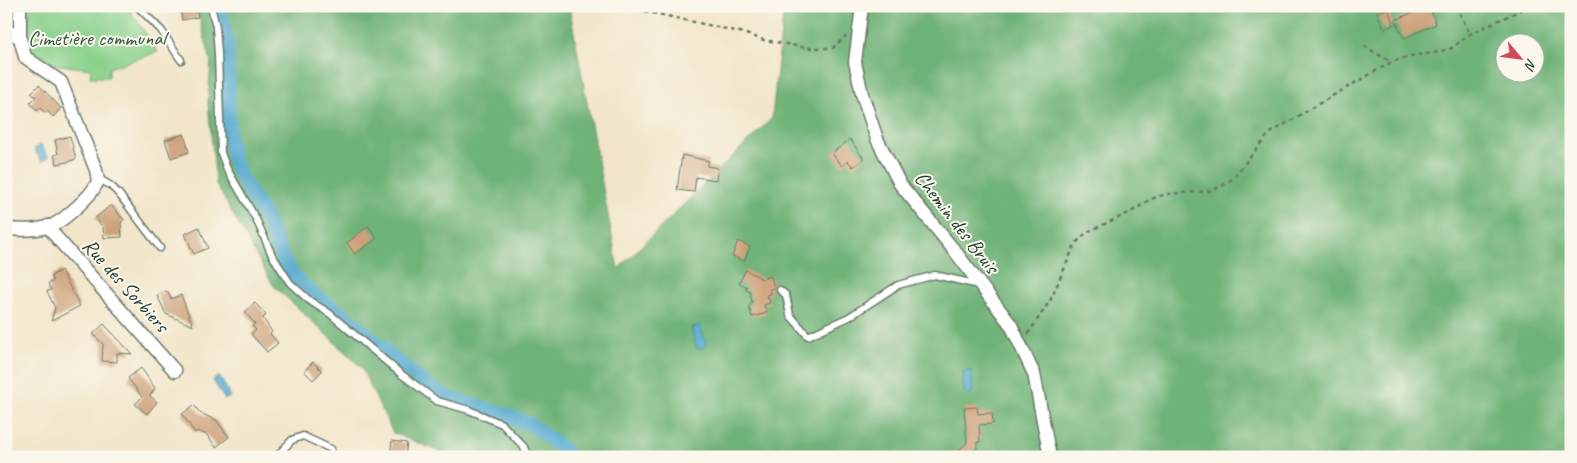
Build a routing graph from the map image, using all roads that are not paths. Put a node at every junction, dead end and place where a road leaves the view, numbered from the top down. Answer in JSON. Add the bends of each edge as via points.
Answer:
{"nodes":[{"id":1,"x":20,"y":6,"type":"edge"},
{"id":2,"x":137,"y":6,"type":"edge"},
{"id":3,"x":211,"y":6,"type":"edge"},
{"id":4,"x":862,"y":6,"type":"edge"},
{"id":5,"x":6,"y":30,"type":"edge"},
{"id":6,"x":20,"y":38,"type":"junction"},
{"id":7,"x":181,"y":60,"type":"dead end"},
{"id":8,"x":98,"y":178,"type":"junction"},
{"id":9,"x":48,"y":226,"type":"junction"},
{"id":10,"x":6,"y":229,"type":"edge"},
{"id":11,"x":160,"y":248,"type":"dead end"},
{"id":12,"x":982,"y":286,"type":"junction"},
{"id":13,"x":780,"y":290,"type":"dead end"},
{"id":14,"x":175,"y":371,"type":"dead end"},
{"id":15,"x":331,"y":449,"type":"dead end"},
{"id":16,"x":276,"y":457,"type":"edge"},
{"id":17,"x":528,"y":457,"type":"edge"},
{"id":18,"x":1050,"y":457,"type":"edge"}],
"edges":[{"from":1,"to":6,"type":"street"},
{"from":2,"to":7,"type":"lane","via":[[162,30]]},
{"from":3,"to":17,"type":"lane","via":[[218,54],[221,153],[272,255],[290,282],[437,401],[502,424],[524,447]]},
{"from":4,"to":12,"type":"street","name":"Chemin des Bruis","via":[[855,62],[877,140],[900,184]]},
{"from":5,"to":6,"type":"street"},
{"from":6,"to":8,"type":"street","via":[[25,58],[61,82]]},
{"from":8,"to":9,"type":"street","name":"Rue des Sorbiers","via":[[76,209]]},
{"from":8,"to":11,"type":"lane","via":[[111,186]]},
{"from":9,"to":10,"type":"street","name":"Rue des Sorbiers","via":[[33,230]]},
{"from":9,"to":14,"type":"street","name":"Rue des Sorbiers"},
{"from":12,"to":13,"type":"lane","via":[[934,276],[898,285],[849,317],[808,336],[790,315],[786,295]]},
{"from":12,"to":18,"type":"street","name":"Chemin des Bruis","via":[[1011,325],[1034,374]]},
{"from":15,"to":16,"type":"lane","via":[[303,436],[292,440]]}]}
